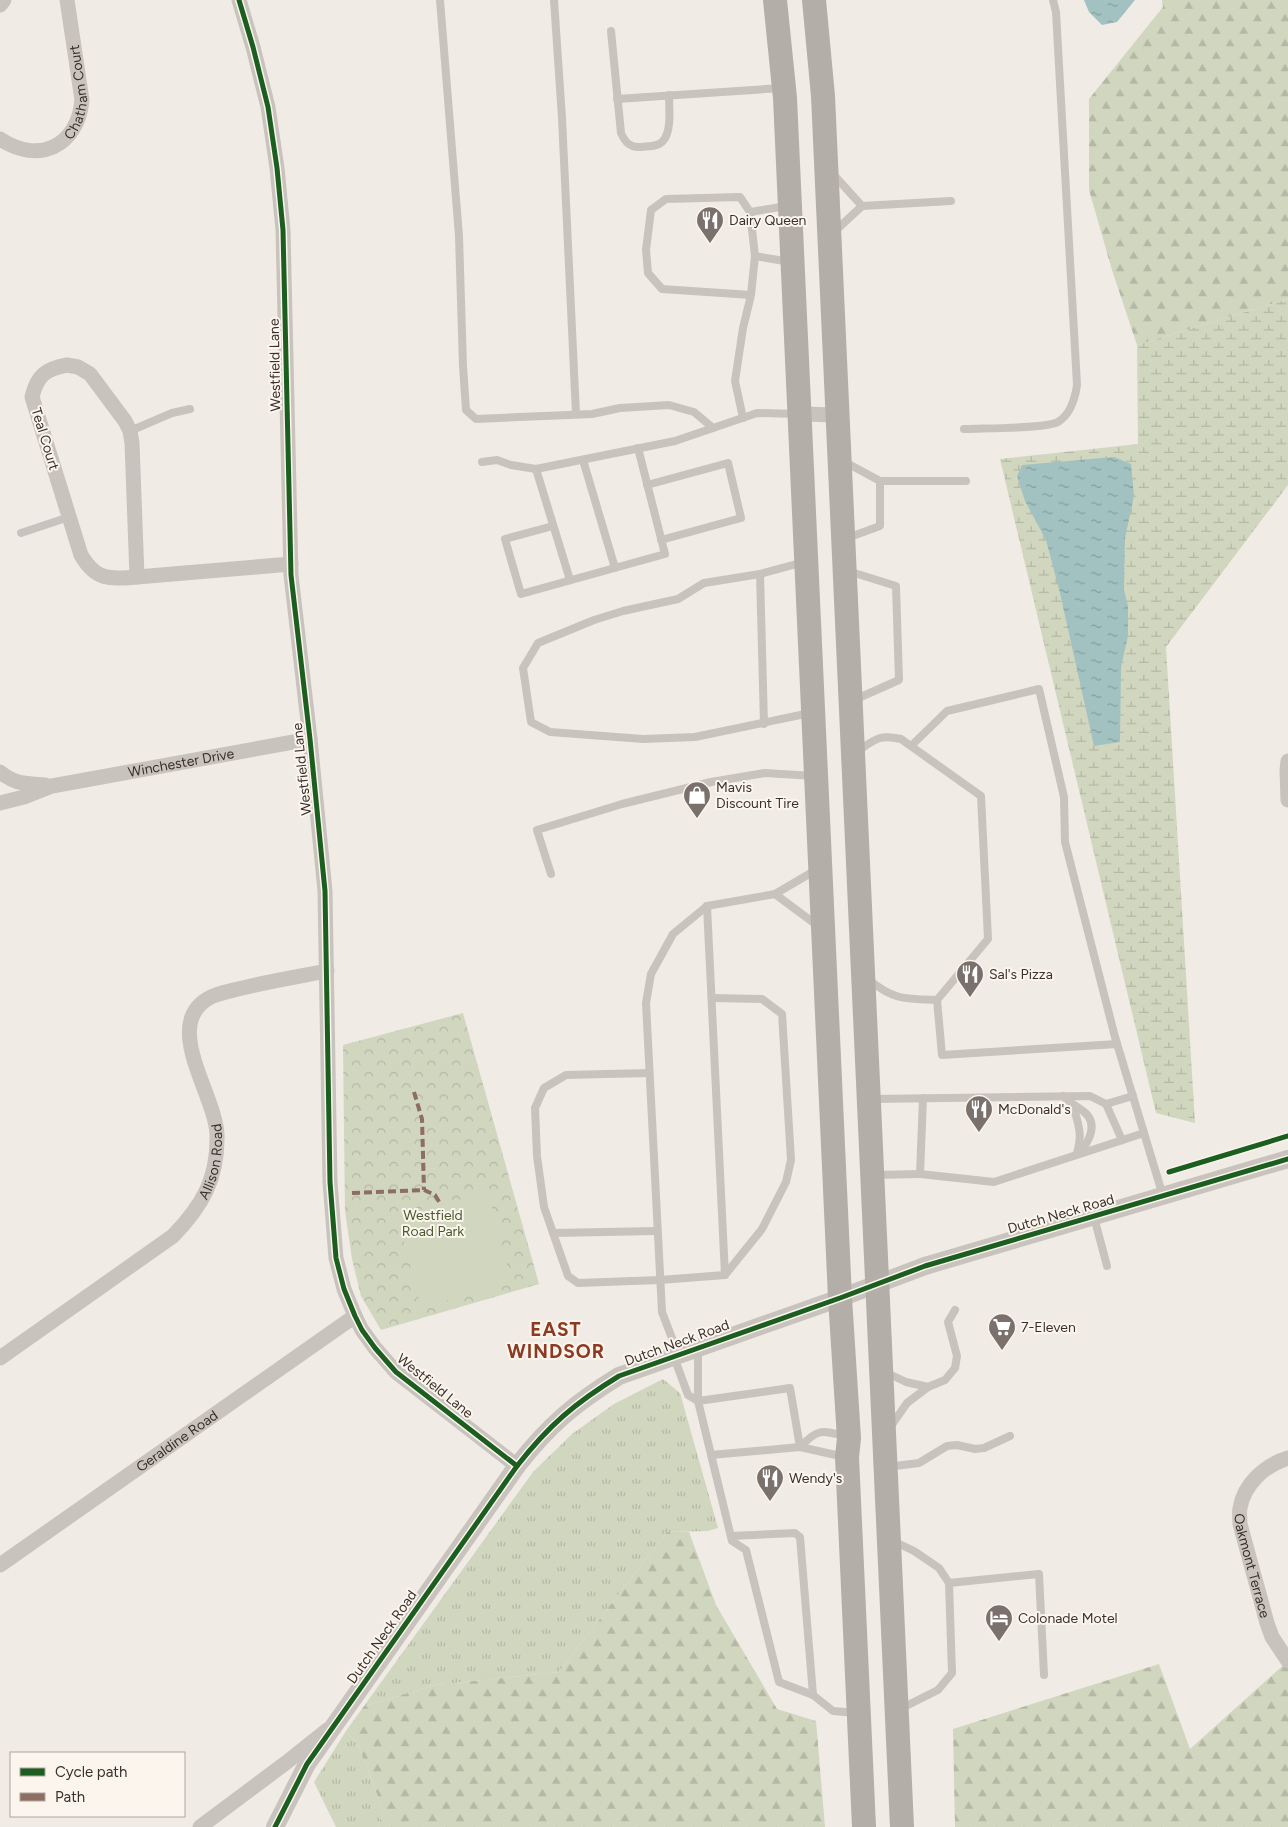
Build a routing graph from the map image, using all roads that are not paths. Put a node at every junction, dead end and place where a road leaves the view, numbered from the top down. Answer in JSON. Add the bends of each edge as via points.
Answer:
{"nodes":[{"id":1,"x":4,"y":0,"type":"edge"},
{"id":2,"x":67,"y":0,"type":"edge"},
{"id":3,"x":239,"y":0,"type":"edge"},
{"id":4,"x":440,"y":0,"type":"edge"},
{"id":5,"x":554,"y":0,"type":"edge"},
{"id":6,"x":776,"y":0,"type":"edge"},
{"id":7,"x":814,"y":0,"type":"edge"},
{"id":8,"x":1053,"y":0,"type":"edge"},
{"id":9,"x":0,"y":5,"type":"edge"},
{"id":10,"x":611,"y":32,"type":"dead end"},
{"id":11,"x":784,"y":88,"type":"junction"},
{"id":12,"x":669,"y":95,"type":"junction"},
{"id":13,"x":617,"y":99,"type":"junction"},
{"id":14,"x":0,"y":138,"type":"edge"},
{"id":15,"x":826,"y":166,"type":"junction"},
{"id":16,"x":950,"y":201,"type":"dead end"},
{"id":17,"x":789,"y":205,"type":"junction"},
{"id":18,"x":862,"y":206,"type":"junction"},
{"id":19,"x":750,"y":212,"type":"junction"},
{"id":20,"x":830,"y":236,"type":"junction"},
{"id":21,"x":755,"y":256,"type":"junction"},
{"id":22,"x":792,"y":262,"type":"junction"},
{"id":23,"x":751,"y":294,"type":"junction"},
{"id":24,"x":190,"y":409,"type":"dead end"},
{"id":25,"x":576,"y":414,"type":"junction"},
{"id":26,"x":800,"y":414,"type":"junction"},
{"id":27,"x":838,"y":415,"type":"junction"},
{"id":28,"x":743,"y":418,"type":"junction"},
{"id":29,"x":713,"y":428,"type":"junction"},
{"id":30,"x":964,"y":428,"type":"dead end"},
{"id":31,"x":130,"y":431,"type":"junction"},
{"id":32,"x":638,"y":448,"type":"junction"},
{"id":33,"x":840,"y":459,"type":"junction"},
{"id":34,"x":583,"y":460,"type":"junction"},
{"id":35,"x":482,"y":462,"type":"dead end"},
{"id":36,"x":536,"y":469,"type":"junction"},
{"id":37,"x":880,"y":481,"type":"junction"},
{"id":38,"x":966,"y":481,"type":"dead end"},
{"id":39,"x":647,"y":486,"type":"junction"},
{"id":40,"x":69,"y":517,"type":"junction"},
{"id":41,"x":553,"y":526,"type":"junction"},
{"id":42,"x":21,"y":533,"type":"dead end"},
{"id":43,"x":843,"y":539,"type":"junction"},
{"id":44,"x":661,"y":540,"type":"junction"},
{"id":45,"x":806,"y":561,"type":"junction"},
{"id":46,"x":291,"y":564,"type":"junction"},
{"id":47,"x":615,"y":568,"type":"junction"},
{"id":48,"x":844,"y":570,"type":"junction"},
{"id":49,"x":760,"y":574,"type":"junction"},
{"id":50,"x":137,"y":577,"type":"junction"},
{"id":51,"x":570,"y":580,"type":"junction"},
{"id":52,"x":850,"y":702,"type":"junction"},
{"id":53,"x":813,"y":712,"type":"junction"},
{"id":54,"x":764,"y":724,"type":"junction"},
{"id":55,"x":310,"y":739,"type":"junction"},
{"id":56,"x":912,"y":746,"type":"junction"},
{"id":57,"x":852,"y":755,"type":"junction"},
{"id":58,"x":1288,"y":761,"type":"edge"},
{"id":59,"x":0,"y":772,"type":"edge"},
{"id":60,"x":816,"y":776,"type":"junction"},
{"id":61,"x":52,"y":786,"type":"junction"},
{"id":62,"x":1288,"y":800,"type":"edge"},
{"id":63,"x":0,"y":803,"type":"edge"},
{"id":64,"x":820,"y":867,"type":"junction"},
{"id":65,"x":551,"y":874,"type":"dead end"},
{"id":66,"x":776,"y":894,"type":"junction"},
{"id":67,"x":707,"y":906,"type":"junction"},
{"id":68,"x":823,"y":929,"type":"junction"},
{"id":69,"x":327,"y":971,"type":"junction"},
{"id":70,"x":862,"y":974,"type":"junction"},
{"id":71,"x":712,"y":998,"type":"junction"},
{"id":72,"x":937,"y":1000,"type":"junction"},
{"id":73,"x":1118,"y":1044,"type":"junction"},
{"id":74,"x":649,"y":1073,"type":"junction"},
{"id":75,"x":1063,"y":1096,"type":"junction"},
{"id":76,"x":1133,"y":1096,"type":"junction"},
{"id":77,"x":922,"y":1098,"type":"junction"},
{"id":78,"x":868,"y":1100,"type":"junction"},
{"id":79,"x":1106,"y":1104,"type":"junction"},
{"id":80,"x":1072,"y":1105,"type":"junction"},
{"id":81,"x":1144,"y":1133,"type":"junction"},
{"id":82,"x":1122,"y":1140,"type":"junction"},
{"id":83,"x":1077,"y":1155,"type":"junction"},
{"id":84,"x":1288,"y":1159,"type":"edge"},
{"id":85,"x":920,"y":1174,"type":"junction"},
{"id":86,"x":872,"y":1175,"type":"junction"},
{"id":87,"x":1163,"y":1196,"type":"junction"},
{"id":88,"x":1094,"y":1216,"type":"junction"},
{"id":89,"x":657,"y":1230,"type":"junction"},
{"id":90,"x":553,"y":1233,"type":"junction"},
{"id":91,"x":1107,"y":1266,"type":"dead end"},
{"id":92,"x":725,"y":1275,"type":"junction"},
{"id":93,"x":660,"y":1280,"type":"junction"},
{"id":94,"x":877,"y":1284,"type":"junction"},
{"id":95,"x":840,"y":1298,"type":"junction"},
{"id":96,"x":955,"y":1310,"type":"dead end"},
{"id":97,"x":354,"y":1316,"type":"junction"},
{"id":98,"x":698,"y":1347,"type":"junction"},
{"id":99,"x":676,"y":1355,"type":"junction"},
{"id":100,"x":0,"y":1358,"type":"edge"},
{"id":101,"x":881,"y":1370,"type":"junction"},
{"id":102,"x":928,"y":1387,"type":"junction"},
{"id":103,"x":698,"y":1401,"type":"junction"},
{"id":104,"x":884,"y":1435,"type":"junction"},
{"id":105,"x":1010,"y":1436,"type":"dead end"},
{"id":106,"x":800,"y":1446,"type":"junction"},
{"id":107,"x":848,"y":1448,"type":"junction"},
{"id":108,"x":711,"y":1455,"type":"junction"},
{"id":109,"x":1288,"y":1458,"type":"edge"},
{"id":110,"x":517,"y":1466,"type":"junction"},
{"id":111,"x":885,"y":1468,"type":"junction"},
{"id":112,"x":730,"y":1536,"type":"junction"},
{"id":113,"x":888,"y":1539,"type":"junction"},
{"id":114,"x":0,"y":1565,"type":"edge"},
{"id":115,"x":949,"y":1583,"type":"junction"},
{"id":116,"x":1288,"y":1660,"type":"edge"},
{"id":117,"x":1044,"y":1675,"type":"dead end"},
{"id":118,"x":812,"y":1695,"type":"junction"},
{"id":119,"x":896,"y":1711,"type":"junction"},
{"id":120,"x":859,"y":1713,"type":"junction"},
{"id":121,"x":335,"y":1722,"type":"junction"},
{"id":122,"x":200,"y":1827,"type":"edge"},
{"id":123,"x":275,"y":1827,"type":"edge"},
{"id":124,"x":864,"y":1827,"type":"edge"},
{"id":125,"x":902,"y":1827,"type":"edge"}],
"edges":[{"from":1,"to":9,"type":"street"},
{"from":2,"to":14,"type":"street","name":"Chatham Court","via":[[82,100],[76,126],[56,146],[41,151],[12,147]]},
{"from":3,"to":46,"type":"street","name":"Westfield Lane","via":[[254,47],[278,168],[283,230]]},
{"from":4,"to":25,"type":"lane","via":[[459,236],[466,410],[476,419]]},
{"from":5,"to":25,"type":"lane"},
{"from":6,"to":11,"type":"highway"},
{"from":7,"to":15,"type":"highway"},
{"from":8,"to":30,"type":"lane","via":[[1077,385],[1075,399],[1069,413],[1057,422],[1043,426]]},
{"from":10,"to":13,"type":"lane"},
{"from":11,"to":12,"type":"lane"},
{"from":11,"to":17,"type":"highway"},
{"from":12,"to":13,"type":"lane"},
{"from":12,"to":13,"type":"lane","via":[[668,131],[663,142],[654,146],[634,147],[625,142]]},
{"from":15,"to":18,"type":"lane"},
{"from":15,"to":20,"type":"highway"},
{"from":16,"to":18,"type":"lane"},
{"from":17,"to":19,"type":"lane"},
{"from":17,"to":22,"type":"highway"},
{"from":18,"to":20,"type":"lane"},
{"from":19,"to":21,"type":"lane"},
{"from":19,"to":23,"type":"lane","via":[[740,197],[666,199],[651,210],[646,250],[648,273],[662,289]]},
{"from":20,"to":27,"type":"highway"},
{"from":21,"to":22,"type":"lane"},
{"from":21,"to":23,"type":"lane"},
{"from":22,"to":26,"type":"highway"},
{"from":23,"to":28,"type":"lane","via":[[735,381]]},
{"from":24,"to":31,"type":"lane"},
{"from":25,"to":29,"type":"lane","via":[[669,405],[694,412]]},
{"from":26,"to":27,"type":"street"},
{"from":26,"to":28,"type":"lane","via":[[756,413]]},
{"from":26,"to":45,"type":"highway"},
{"from":27,"to":33,"type":"highway"},
{"from":28,"to":29,"type":"lane"},
{"from":29,"to":32,"type":"lane","via":[[675,441]]},
{"from":31,"to":40,"type":"street","name":"Teal Court","via":[[90,374],[78,367],[53,368],[43,374],[35,385],[32,397]]},
{"from":31,"to":50,"type":"street","name":"Teal Court"},
{"from":32,"to":34,"type":"lane"},
{"from":32,"to":39,"type":"lane"},
{"from":33,"to":37,"type":"lane"},
{"from":33,"to":43,"type":"highway"},
{"from":34,"to":36,"type":"lane"},
{"from":34,"to":47,"type":"lane"},
{"from":35,"to":36,"type":"lane","via":[[497,460]]},
{"from":36,"to":41,"type":"lane"},
{"from":37,"to":38,"type":"lane"},
{"from":37,"to":43,"type":"lane","via":[[880,526]]},
{"from":39,"to":44,"type":"lane"},
{"from":39,"to":44,"type":"lane","via":[[728,463],[741,518]]},
{"from":40,"to":42,"type":"lane"},
{"from":40,"to":50,"type":"street","name":"Teal Court","via":[[81,555],[98,575],[111,579]]},
{"from":41,"to":51,"type":"lane"},
{"from":41,"to":51,"type":"lane","via":[[506,539],[521,594]]},
{"from":43,"to":48,"type":"highway"},
{"from":44,"to":47,"type":"lane","via":[[665,554]]},
{"from":45,"to":49,"type":"lane"},
{"from":45,"to":53,"type":"highway"},
{"from":46,"to":50,"type":"street","name":"Teal Court"},
{"from":46,"to":55,"type":"street","name":"Westfield Lane"},
{"from":47,"to":51,"type":"lane"},
{"from":48,"to":52,"type":"highway"},
{"from":48,"to":52,"type":"lane","via":[[896,586],[899,680]]},
{"from":49,"to":54,"type":"lane"},
{"from":49,"to":54,"type":"lane","via":[[704,583],[678,599],[594,620],[538,643],[523,668],[531,722],[550,732],[643,739],[695,736]]},
{"from":52,"to":57,"type":"highway"},
{"from":53,"to":54,"type":"lane"},
{"from":53,"to":60,"type":"highway"},
{"from":55,"to":61,"type":"street","name":"Winchester Drive"},
{"from":55,"to":69,"type":"street","name":"Westfield Lane","via":[[325,891]]},
{"from":56,"to":57,"type":"lane","via":[[888,736],[874,739]]},
{"from":56,"to":72,"type":"lane","via":[[981,796],[988,938]]},
{"from":56,"to":73,"type":"lane","via":[[947,711],[1039,689],[1064,797],[1065,842]]},
{"from":57,"to":70,"type":"highway"},
{"from":58,"to":62,"type":"street"},
{"from":59,"to":61,"type":"street","name":"Winchester Drive","via":[[27,785]]},
{"from":60,"to":64,"type":"highway"},
{"from":60,"to":65,"type":"lane","via":[[765,773],[711,782],[537,830]]},
{"from":61,"to":63,"type":"street","name":"Winchester Drive","via":[[24,798]]},
{"from":64,"to":66,"type":"lane"},
{"from":64,"to":68,"type":"highway"},
{"from":66,"to":67,"type":"lane"},
{"from":66,"to":68,"type":"lane"},
{"from":67,"to":71,"type":"lane"},
{"from":67,"to":74,"type":"lane","via":[[673,934],[651,974],[646,1003]]},
{"from":68,"to":95,"type":"highway"},
{"from":69,"to":97,"type":"street","name":"Westfield Lane","via":[[334,1245]]},
{"from":69,"to":100,"type":"street","name":"Allison Road","via":[[215,995],[202,1002],[192,1018],[188,1036],[214,1114],[216,1134],[212,1176],[203,1199],[173,1236]]},
{"from":70,"to":72,"type":"lane","via":[[891,995],[904,999]]},
{"from":70,"to":78,"type":"highway"},
{"from":71,"to":92,"type":"lane"},
{"from":71,"to":92,"type":"lane","via":[[762,999],[782,1014],[791,1160],[786,1182],[762,1229]]},
{"from":72,"to":73,"type":"lane","via":[[942,1055]]},
{"from":73,"to":76,"type":"lane"},
{"from":74,"to":89,"type":"lane"},
{"from":74,"to":90,"type":"lane","via":[[566,1075],[544,1088],[535,1108],[537,1156],[544,1206]]},
{"from":75,"to":77,"type":"lane"},
{"from":75,"to":79,"type":"lane","via":[[1090,1096]]},
{"from":75,"to":80,"type":"lane"},
{"from":76,"to":79,"type":"lane"},
{"from":76,"to":81,"type":"lane"},
{"from":77,"to":78,"type":"lane"},
{"from":77,"to":85,"type":"lane"},
{"from":78,"to":86,"type":"highway"},
{"from":79,"to":82,"type":"lane"},
{"from":80,"to":83,"type":"lane","via":[[1080,1127]]},
{"from":80,"to":83,"type":"lane","via":[[1084,1111],[1092,1132],[1086,1146]]},
{"from":81,"to":82,"type":"lane"},
{"from":81,"to":87,"type":"lane"},
{"from":82,"to":83,"type":"lane"},
{"from":83,"to":85,"type":"lane","via":[[994,1182]]},
{"from":84,"to":87,"type":"street","name":"Dutch Neck Road"},
{"from":85,"to":86,"type":"lane"},
{"from":86,"to":94,"type":"highway"},
{"from":87,"to":88,"type":"street","name":"Dutch Neck Road"},
{"from":88,"to":91,"type":"lane"},
{"from":88,"to":94,"type":"street","name":"Dutch Neck Road","via":[[925,1266]]},
{"from":89,"to":90,"type":"lane"},
{"from":89,"to":93,"type":"lane"},
{"from":90,"to":93,"type":"lane","via":[[568,1276],[578,1282]]},
{"from":92,"to":93,"type":"lane"},
{"from":93,"to":99,"type":"lane","via":[[662,1312]]},
{"from":94,"to":95,"type":"street","name":"Dutch Neck Road"},
{"from":94,"to":101,"type":"highway"},
{"from":95,"to":98,"type":"street","name":"Dutch Neck Road"},
{"from":95,"to":107,"type":"highway"},
{"from":96,"to":102,"type":"lane","via":[[948,1322],[957,1356],[955,1368],[945,1380]]},
{"from":97,"to":110,"type":"street","name":"Westfield Lane","via":[[396,1372]]},
{"from":97,"to":114,"type":"street","name":"Geraldine Road"},
{"from":98,"to":99,"type":"street","name":"Dutch Neck Road"},
{"from":98,"to":103,"type":"lane"},
{"from":99,"to":103,"type":"lane","via":[[688,1395]]},
{"from":99,"to":110,"type":"street","name":"Dutch Neck Road","via":[[619,1376],[587,1396],[537,1440]]},
{"from":101,"to":102,"type":"lane","via":[[906,1382]]},
{"from":101,"to":104,"type":"highway"},
{"from":102,"to":104,"type":"lane","via":[[907,1403]]},
{"from":103,"to":106,"type":"lane","via":[[790,1388]]},
{"from":103,"to":108,"type":"lane"},
{"from":104,"to":111,"type":"highway"},
{"from":105,"to":111,"type":"lane","via":[[984,1448],[958,1444],[947,1446],[919,1463]]},
{"from":106,"to":107,"type":"lane"},
{"from":106,"to":107,"type":"lane","via":[[812,1434],[827,1431]]},
{"from":106,"to":108,"type":"lane"},
{"from":107,"to":120,"type":"highway"},
{"from":108,"to":112,"type":"lane"},
{"from":109,"to":116,"type":"street","name":"Oakmont Terrace","via":[[1264,1470],[1253,1481],[1240,1508],[1240,1524],[1267,1623],[1272,1637]]},
{"from":110,"to":121,"type":"street","name":"Dutch Neck Road"},
{"from":111,"to":113,"type":"highway"},
{"from":112,"to":118,"type":"lane","via":[[746,1550],[779,1682]]},
{"from":112,"to":118,"type":"lane","via":[[795,1533],[800,1537]]},
{"from":113,"to":115,"type":"lane","via":[[939,1568]]},
{"from":113,"to":119,"type":"highway"},
{"from":115,"to":117,"type":"lane","via":[[1039,1574]]},
{"from":115,"to":119,"type":"lane","via":[[952,1673],[938,1690]]},
{"from":118,"to":120,"type":"lane","via":[[833,1711]]},
{"from":119,"to":125,"type":"highway"},
{"from":120,"to":124,"type":"highway"},
{"from":121,"to":122,"type":"street"},
{"from":121,"to":123,"type":"street","name":"Dutch Neck Road","via":[[307,1764]]}]}
